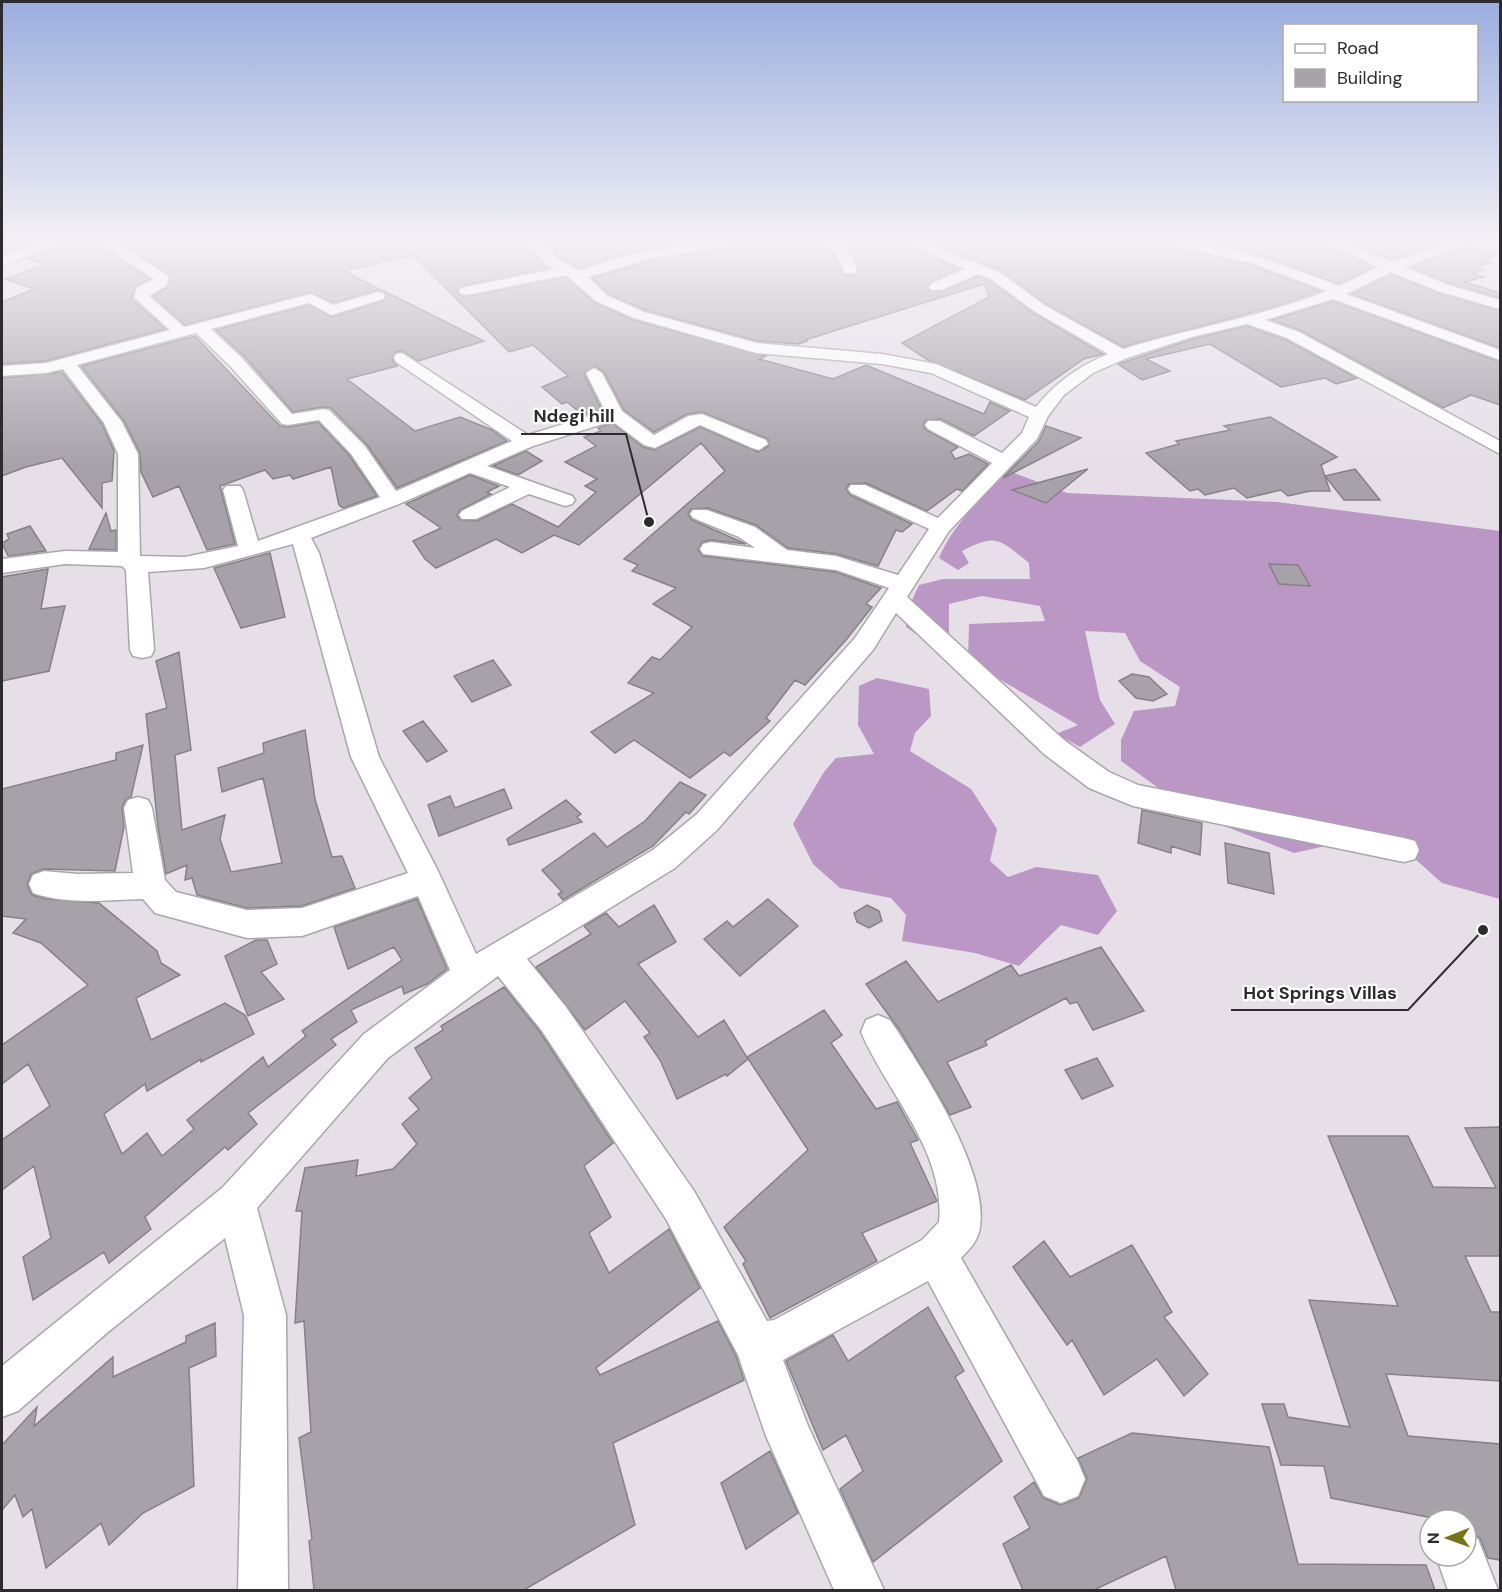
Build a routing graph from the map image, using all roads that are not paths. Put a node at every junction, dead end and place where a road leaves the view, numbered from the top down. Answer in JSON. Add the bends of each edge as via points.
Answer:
{"nodes":[{"id":1,"x":163,"y":316,"type":"edge"},
{"id":2,"x":240,"y":316,"type":"edge"},
{"id":3,"x":647,"y":316,"type":"edge"},
{"id":4,"x":1053,"y":316,"type":"edge"},
{"id":5,"x":1259,"y":316,"type":"edge"},
{"id":6,"x":1399,"y":316,"type":"edge"},
{"id":7,"x":1248,"y":319,"type":"junction"},
{"id":8,"x":199,"y":327,"type":"junction"},
{"id":9,"x":181,"y":332,"type":"junction"},
{"id":10,"x":1121,"y":355,"type":"junction"},
{"id":11,"x":1500,"y":355,"type":"edge"},
{"id":12,"x":402,"y":358,"type":"dead end"},
{"id":13,"x":67,"y":363,"type":"junction"},
{"id":14,"x":2,"y":371,"type":"edge"},
{"id":15,"x":594,"y":373,"type":"dead end"},
{"id":16,"x":615,"y":414,"type":"junction"},
{"id":17,"x":1039,"y":415,"type":"junction"},
{"id":18,"x":934,"y":425,"type":"dead end"},
{"id":19,"x":526,"y":442,"type":"junction"},
{"id":20,"x":759,"y":444,"type":"dead end"},
{"id":21,"x":1500,"y":448,"type":"edge"},
{"id":22,"x":1004,"y":461,"type":"junction"},
{"id":23,"x":468,"y":466,"type":"junction"},
{"id":24,"x":527,"y":487,"type":"junction"},
{"id":25,"x":858,"y":489,"type":"dead end"},
{"id":26,"x":233,"y":490,"type":"dead end"},
{"id":27,"x":392,"y":500,"type":"junction"},
{"id":28,"x":565,"y":500,"type":"dead end"},
{"id":29,"x":700,"y":514,"type":"dead end"},
{"id":30,"x":470,"y":515,"type":"dead end"},
{"id":31,"x":941,"y":527,"type":"junction"},
{"id":32,"x":298,"y":535,"type":"junction"},
{"id":33,"x":711,"y":549,"type":"dead end"},
{"id":34,"x":250,"y":550,"type":"junction"},
{"id":35,"x":781,"y":556,"type":"junction"},
{"id":36,"x":129,"y":560,"type":"junction"},
{"id":37,"x":2,"y":566,"type":"edge"},
{"id":38,"x":898,"y":591,"type":"junction"},
{"id":39,"x":142,"y":650,"type":"dead end"},
{"id":40,"x":138,"y":808,"type":"dead end"},
{"id":41,"x":1404,"y":850,"type":"dead end"},
{"id":42,"x":427,"y":880,"type":"junction"},
{"id":43,"x":44,"y":884,"type":"dead end"},
{"id":44,"x":150,"y":886,"type":"junction"},
{"id":45,"x":481,"y":968,"type":"junction"},
{"id":46,"x":878,"y":1032,"type":"dead end"},
{"id":47,"x":236,"y":1202,"type":"junction"},
{"id":48,"x":936,"y":1254,"type":"junction"},
{"id":49,"x":756,"y":1345,"type":"junction"},
{"id":50,"x":2,"y":1395,"type":"edge"},
{"id":51,"x":1061,"y":1479,"type":"dead end"},
{"id":52,"x":1465,"y":1568,"type":"edge"},
{"id":53,"x":262,"y":1590,"type":"edge"},
{"id":54,"x":859,"y":1590,"type":"edge"},
{"id":55,"x":1473,"y":1590,"type":"edge"}],
"edges":[{"from":1,"to":9,"type":"street"},
{"from":2,"to":8,"type":"street"},
{"from":3,"to":17,"type":"street","via":[[756,348],[927,367]]},
{"from":4,"to":10,"type":"street"},
{"from":5,"to":7,"type":"street"},
{"from":6,"to":11,"type":"street"},
{"from":7,"to":10,"type":"street"},
{"from":7,"to":21,"type":"street","via":[[1293,335]]},
{"from":8,"to":9,"type":"street"},
{"from":8,"to":27,"type":"street","via":[[288,420],[323,414],[358,450]]},
{"from":9,"to":13,"type":"street"},
{"from":10,"to":17,"type":"street","via":[[1087,369],[1058,391]]},
{"from":12,"to":19,"type":"street"},
{"from":13,"to":14,"type":"street"},
{"from":13,"to":36,"type":"street","via":[[113,422],[128,454]]},
{"from":15,"to":16,"type":"street"},
{"from":16,"to":19,"type":"street"},
{"from":16,"to":20,"type":"street","via":[[655,442],[702,419]]},
{"from":17,"to":22,"type":"street","via":[[1030,435]]},
{"from":18,"to":22,"type":"street"},
{"from":19,"to":23,"type":"street"},
{"from":22,"to":31,"type":"street"},
{"from":23,"to":24,"type":"street"},
{"from":23,"to":27,"type":"street"},
{"from":24,"to":28,"type":"street"},
{"from":24,"to":30,"type":"street"},
{"from":25,"to":31,"type":"street"},
{"from":26,"to":34,"type":"street"},
{"from":27,"to":32,"type":"street"},
{"from":29,"to":35,"type":"street","via":[[747,532]]},
{"from":31,"to":38,"type":"street"},
{"from":32,"to":34,"type":"street"},
{"from":32,"to":42,"type":"street","via":[[308,553],[364,758]]},
{"from":33,"to":35,"type":"street"},
{"from":34,"to":36,"type":"street","via":[[180,563],[145,565]]},
{"from":35,"to":38,"type":"street","via":[[835,563]]},
{"from":36,"to":37,"type":"street","via":[[28,561]]},
{"from":36,"to":39,"type":"street","via":[[137,569]]},
{"from":38,"to":41,"type":"street","via":[[1054,747],[1099,780],[1133,795]]},
{"from":38,"to":45,"type":"street","via":[[864,644],[707,822],[664,859]]},
{"from":40,"to":44,"type":"street"},
{"from":42,"to":44,"type":"street","via":[[325,915],[284,924],[247,924],[166,903]]},
{"from":42,"to":45,"type":"street"},
{"from":43,"to":44,"type":"street"},
{"from":45,"to":47,"type":"street","via":[[376,1046]]},
{"from":45,"to":49,"type":"street","via":[[513,967],[554,1019],[680,1205]]},
{"from":46,"to":48,"type":"street","via":[[915,1090],[960,1196],[959,1231]]},
{"from":47,"to":50,"type":"street"},
{"from":47,"to":53,"type":"street","via":[[265,1315]]},
{"from":48,"to":49,"type":"street","via":[[780,1340]]},
{"from":48,"to":51,"type":"street"},
{"from":49,"to":54,"type":"street","via":[[789,1436]]},
{"from":52,"to":55,"type":"street"}]}
